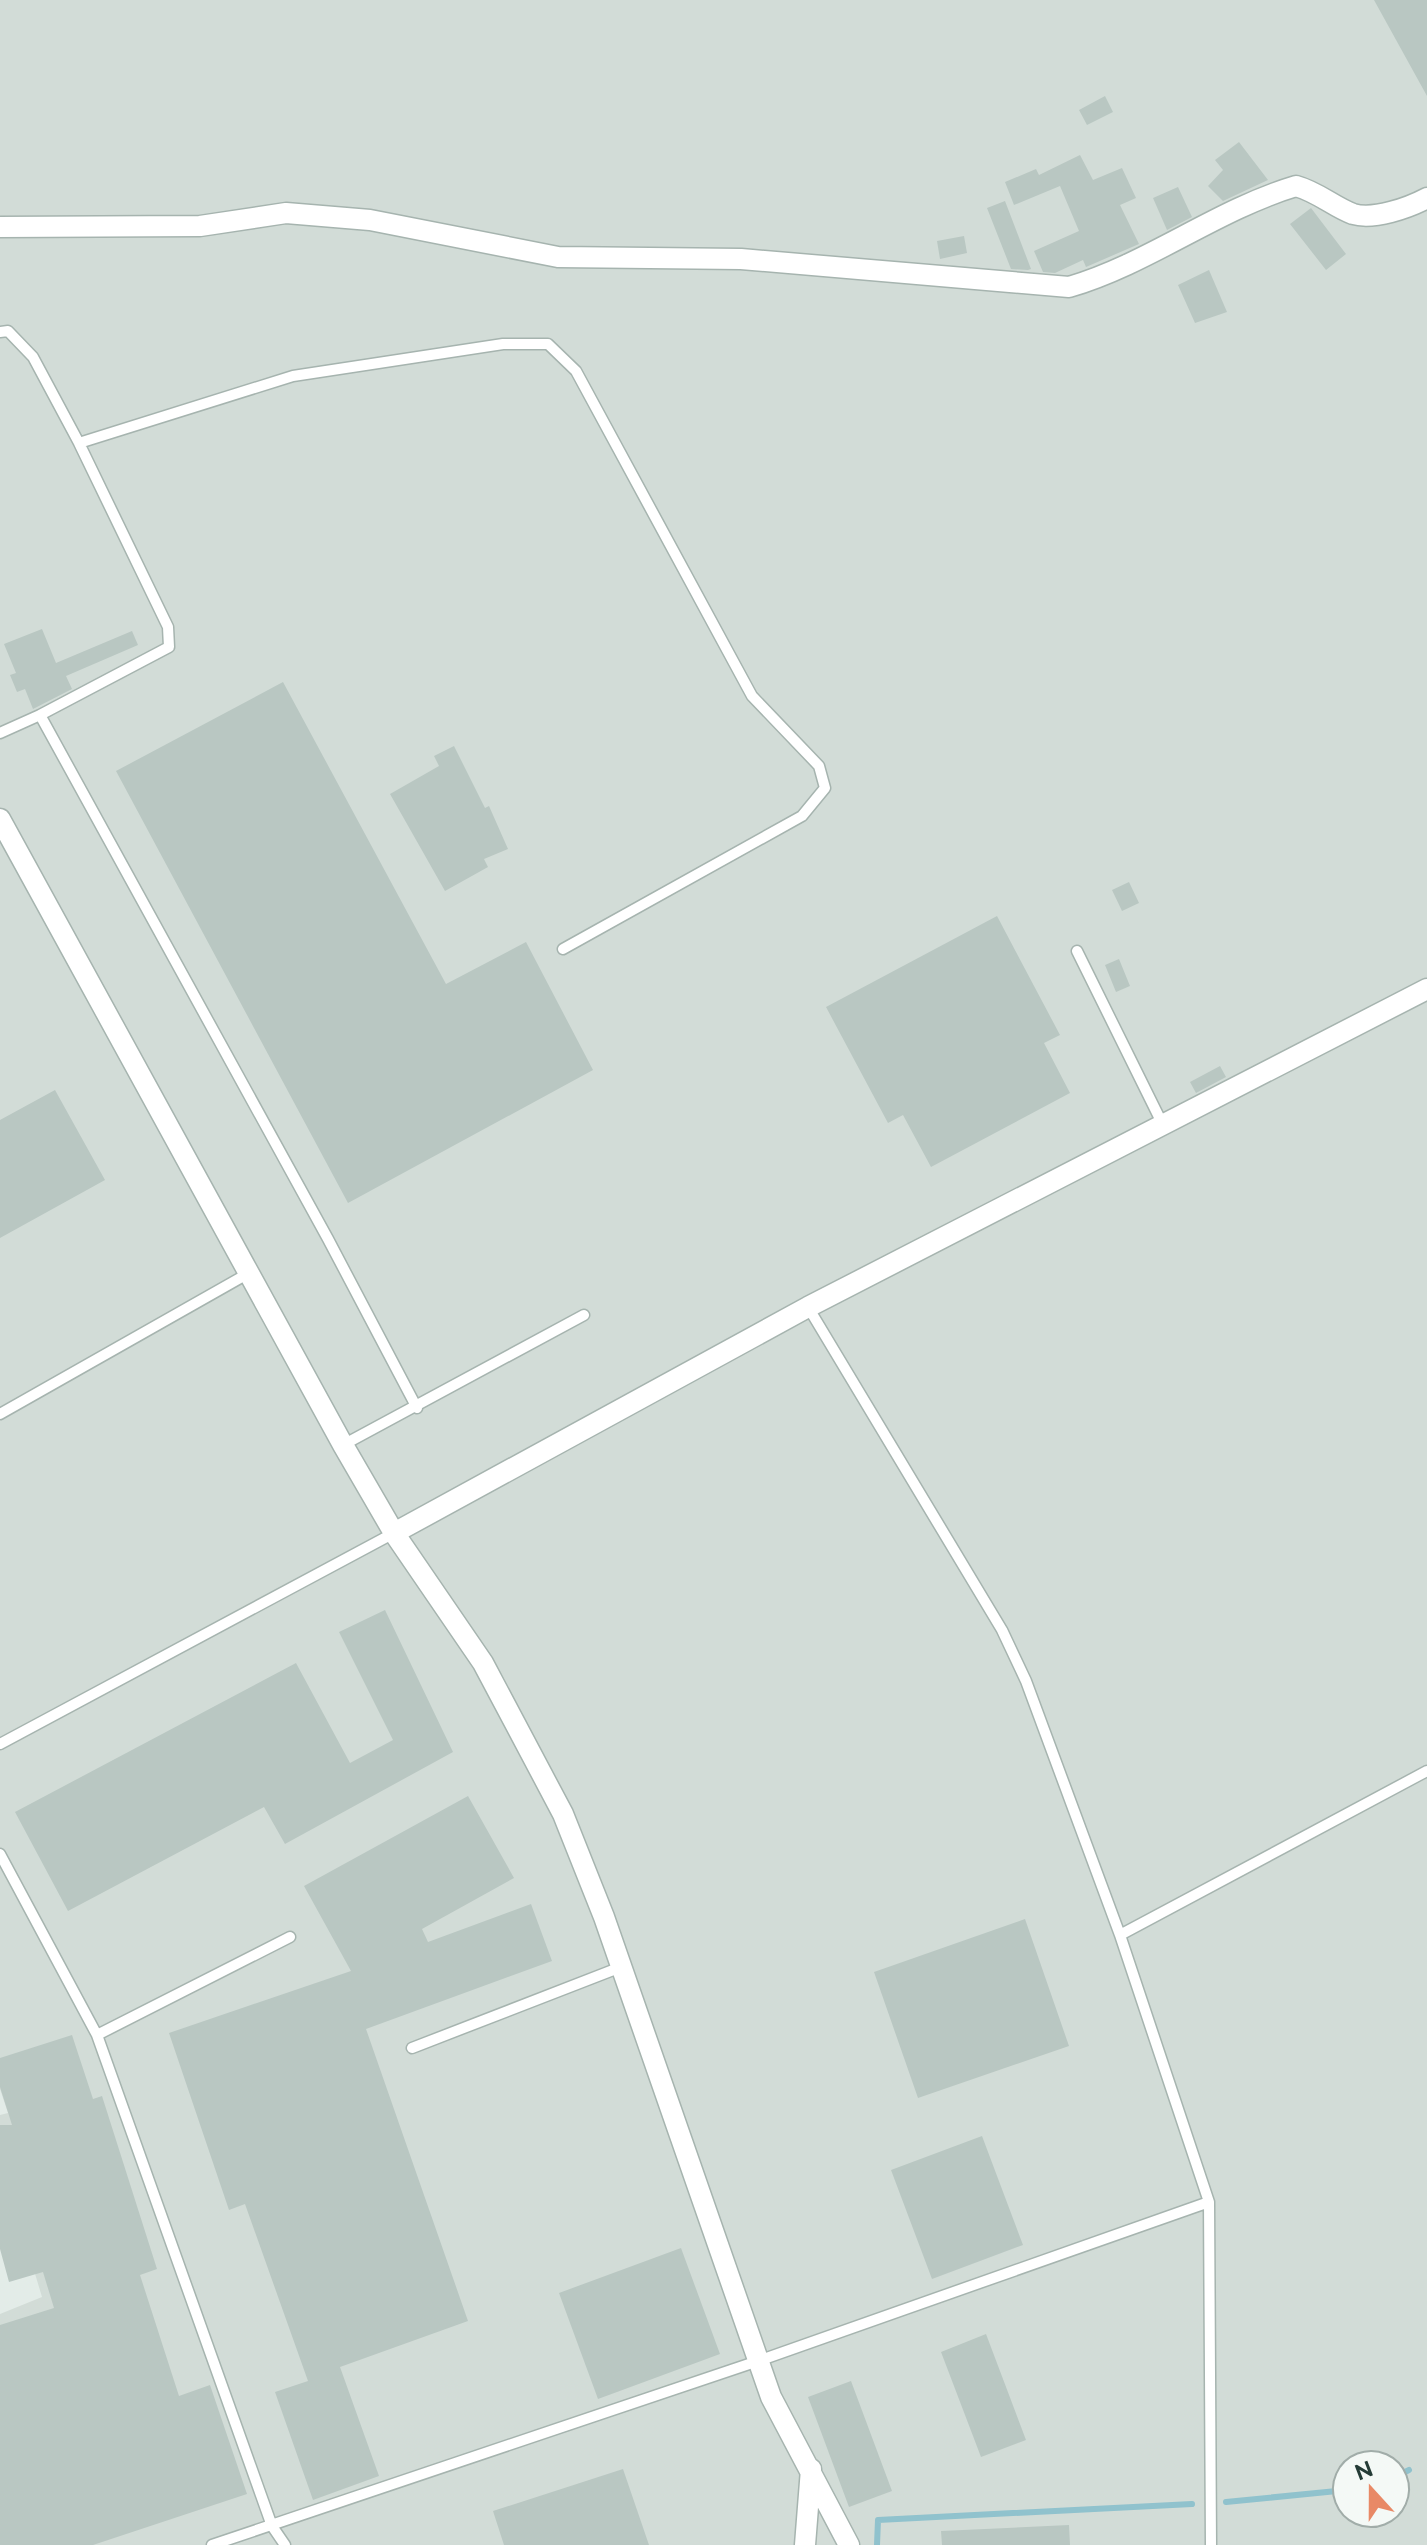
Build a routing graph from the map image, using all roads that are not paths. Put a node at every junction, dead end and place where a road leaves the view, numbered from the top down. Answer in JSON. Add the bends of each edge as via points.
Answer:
{"nodes":[{"id":1,"x":1427,"y":198,"type":"edge"},
{"id":2,"x":0,"y":227,"type":"edge"},
{"id":3,"x":0,"y":332,"type":"edge"},
{"id":4,"x":79,"y":443,"type":"junction"},
{"id":5,"x":40,"y":715,"type":"junction"},
{"id":6,"x":0,"y":733,"type":"edge"},
{"id":7,"x":0,"y":819,"type":"edge"},
{"id":8,"x":563,"y":949,"type":"dead end"},
{"id":9,"x":1077,"y":951,"type":"dead end"},
{"id":10,"x":1427,"y":989,"type":"edge"},
{"id":11,"x":1163,"y":1125,"type":"junction"},
{"id":12,"x":250,"y":1271,"type":"junction"},
{"id":13,"x":808,"y":1307,"type":"junction"},
{"id":14,"x":584,"y":1315,"type":"dead end"},
{"id":15,"x":417,"y":1408,"type":"junction"},
{"id":16,"x":0,"y":1414,"type":"edge"},
{"id":17,"x":343,"y":1445,"type":"junction"},
{"id":18,"x":394,"y":1533,"type":"junction"},
{"id":19,"x":0,"y":1744,"type":"edge"},
{"id":20,"x":1427,"y":1771,"type":"edge"},
{"id":21,"x":0,"y":1854,"type":"edge"},
{"id":22,"x":1120,"y":1935,"type":"junction"},
{"id":23,"x":290,"y":1937,"type":"dead end"},
{"id":24,"x":621,"y":1967,"type":"junction"},
{"id":25,"x":97,"y":2035,"type":"junction"},
{"id":26,"x":412,"y":2048,"type":"dead end"},
{"id":27,"x":1209,"y":2202,"type":"junction"},
{"id":28,"x":758,"y":2361,"type":"junction"},
{"id":29,"x":811,"y":2469,"type":"junction"},
{"id":30,"x":272,"y":2526,"type":"junction"},
{"id":31,"x":212,"y":2545,"type":"edge"},
{"id":32,"x":285,"y":2545,"type":"edge"},
{"id":33,"x":805,"y":2545,"type":"edge"},
{"id":34,"x":849,"y":2545,"type":"edge"},
{"id":35,"x":1211,"y":2545,"type":"edge"}],
"edges":[{"from":1,"to":2,"type":"street","via":[[1367,215],[1296,186],[1220,216],[1100,278],[1069,287],[741,259],[558,257],[370,220],[286,213],[200,226]]},
{"from":3,"to":4,"type":"lane","via":[[8,331],[33,357]]},
{"from":4,"to":5,"type":"lane","via":[[168,627],[169,647]]},
{"from":4,"to":8,"type":"lane","via":[[293,376],[474,348],[548,344],[576,371],[752,696],[819,766],[825,788],[802,816]]},
{"from":5,"to":6,"type":"lane"},
{"from":5,"to":15,"type":"lane"},
{"from":7,"to":12,"type":"street"},
{"from":9,"to":11,"type":"lane"},
{"from":10,"to":11,"type":"street"},
{"from":11,"to":13,"type":"street"},
{"from":12,"to":16,"type":"lane"},
{"from":12,"to":17,"type":"street"},
{"from":13,"to":18,"type":"street"},
{"from":13,"to":22,"type":"lane","via":[[1002,1630]]},
{"from":14,"to":15,"type":"lane"},
{"from":15,"to":17,"type":"lane"},
{"from":17,"to":18,"type":"street"},
{"from":18,"to":19,"type":"lane"},
{"from":18,"to":24,"type":"street","via":[[483,1663],[556,1800]]},
{"from":20,"to":22,"type":"lane"},
{"from":21,"to":25,"type":"lane"},
{"from":22,"to":27,"type":"lane"},
{"from":23,"to":25,"type":"lane"},
{"from":24,"to":26,"type":"lane"},
{"from":24,"to":28,"type":"street"},
{"from":25,"to":30,"type":"lane"},
{"from":27,"to":28,"type":"lane"},
{"from":27,"to":35,"type":"lane"},
{"from":28,"to":29,"type":"street","via":[[771,2397]]},
{"from":28,"to":30,"type":"lane"},
{"from":29,"to":33,"type":"street"},
{"from":29,"to":34,"type":"street"},
{"from":30,"to":31,"type":"lane"},
{"from":30,"to":32,"type":"lane"}]}
